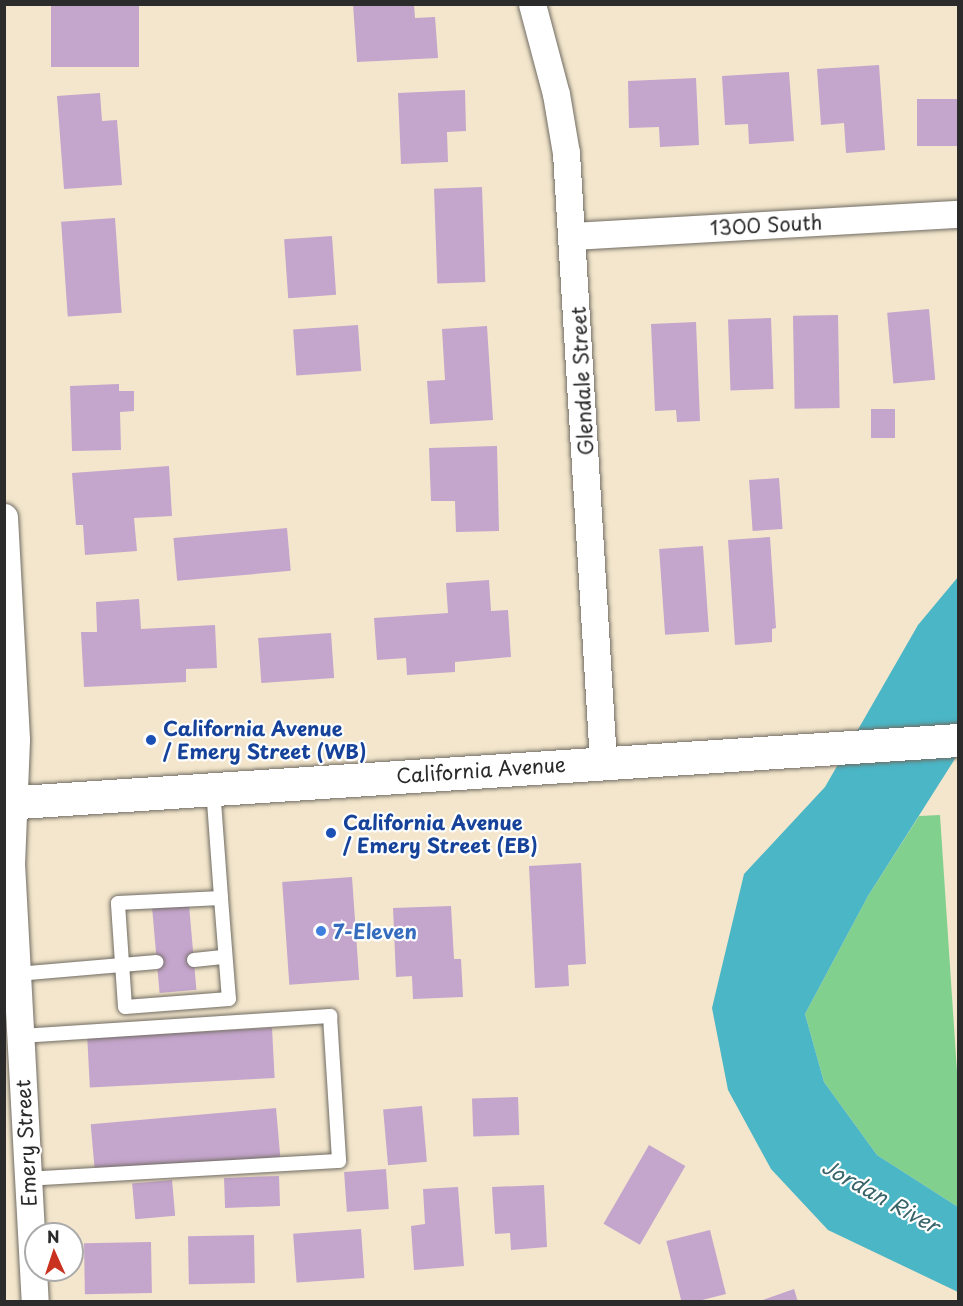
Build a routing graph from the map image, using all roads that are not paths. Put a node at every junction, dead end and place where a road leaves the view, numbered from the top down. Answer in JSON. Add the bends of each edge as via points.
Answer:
{"nodes":[{"id":1,"x":532,"y":4,"type":"edge"},
{"id":2,"x":958,"y":214,"type":"edge"},
{"id":3,"x":573,"y":236,"type":"junction"},
{"id":4,"x":4,"y":518,"type":"edge"},
{"id":5,"x":958,"y":740,"type":"edge"},
{"id":6,"x":603,"y":761,"type":"junction"},
{"id":7,"x":213,"y":788,"type":"junction"},
{"id":8,"x":8,"y":803,"type":"edge"},
{"id":9,"x":221,"y":898,"type":"junction"},
{"id":10,"x":225,"y":957,"type":"junction"},
{"id":11,"x":194,"y":960,"type":"dead end"},
{"id":12,"x":156,"y":962,"type":"dead end"},
{"id":13,"x":123,"y":965,"type":"junction"},
{"id":14,"x":17,"y":974,"type":"junction"},
{"id":15,"x":20,"y":1036,"type":"junction"},
{"id":16,"x":28,"y":1179,"type":"junction"},
{"id":17,"x":35,"y":1302,"type":"edge"}],
"edges":[{"from":1,"to":3,"type":"street","name":"Glendale Street","via":[[556,94]]},
{"from":2,"to":3,"type":"street","name":"1300 South"},
{"from":3,"to":6,"type":"street","name":"Glendale Street"},
{"from":4,"to":8,"type":"street","name":"Emery Street","via":[[16,740]]},
{"from":5,"to":6,"type":"main road","name":"California Avenue"},
{"from":6,"to":7,"type":"main road","name":"California Avenue"},
{"from":7,"to":8,"type":"main road","name":"California Avenue"},
{"from":7,"to":9,"type":"lane"},
{"from":8,"to":14,"type":"street","name":"Emery Street"},
{"from":9,"to":10,"type":"lane"},
{"from":9,"to":13,"type":"lane","via":[[118,903]]},
{"from":10,"to":11,"type":"lane"},
{"from":10,"to":13,"type":"lane","via":[[229,999],[194,1002],[125,1007]]},
{"from":12,"to":13,"type":"lane"},
{"from":13,"to":14,"type":"lane"},
{"from":14,"to":15,"type":"street","name":"Emery Street"},
{"from":15,"to":16,"type":"street","name":"Emery Street"},
{"from":15,"to":16,"type":"lane","via":[[330,1016],[339,1161]]},
{"from":16,"to":17,"type":"street","name":"Emery Street"}]}
